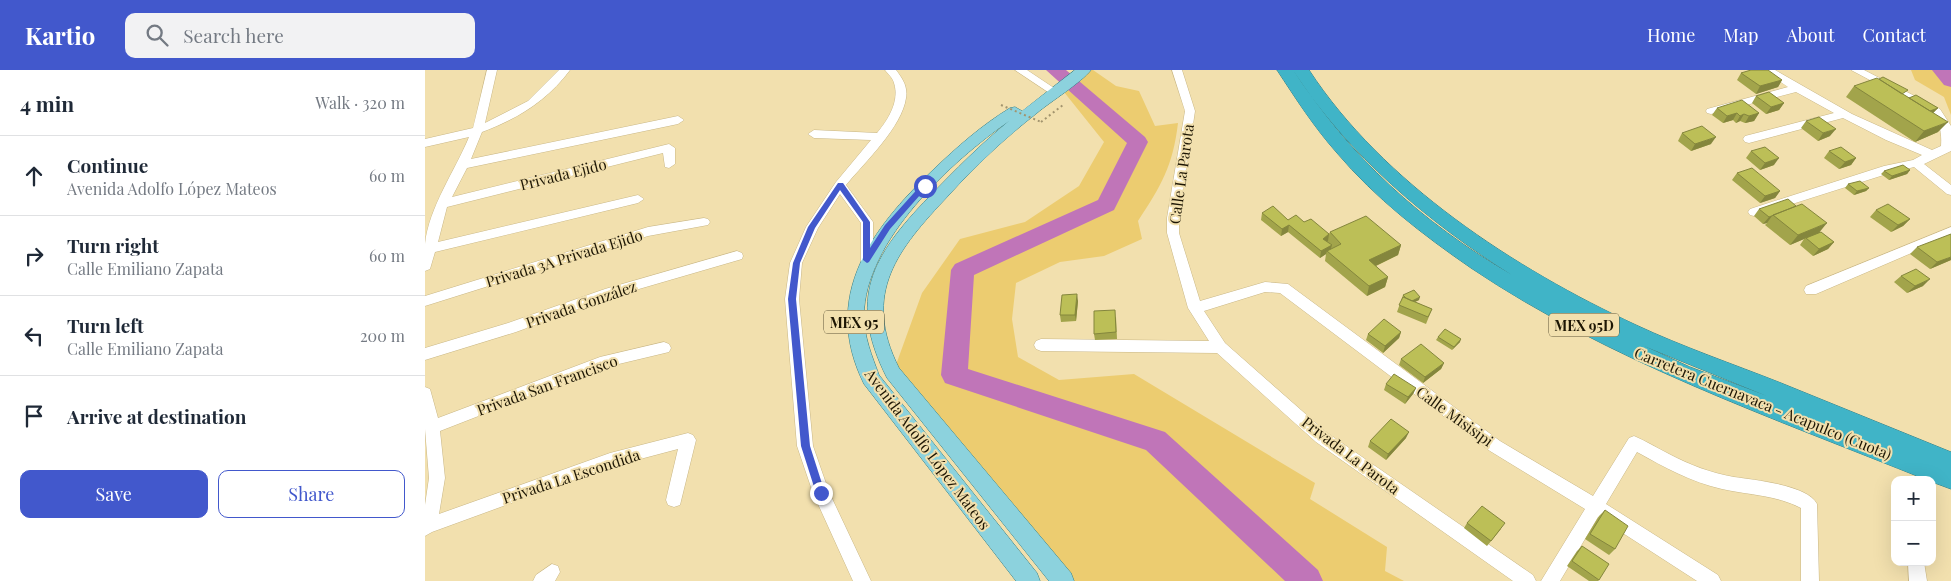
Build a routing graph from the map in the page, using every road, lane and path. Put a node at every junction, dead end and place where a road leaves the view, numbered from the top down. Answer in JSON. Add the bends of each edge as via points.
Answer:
{"nodes":[{"id":1,"x":492,"y":70,"type":"edge"},
{"id":2,"x":565,"y":70,"type":"edge"},
{"id":3,"x":890,"y":70,"type":"edge"},
{"id":4,"x":1020,"y":70,"type":"edge"},
{"id":5,"x":1084,"y":70,"type":"edge"},
{"id":6,"x":1177,"y":70,"type":"edge"},
{"id":7,"x":1285,"y":70,"type":"edge"},
{"id":8,"x":1301,"y":70,"type":"edge"},
{"id":9,"x":1768,"y":70,"type":"edge"},
{"id":10,"x":1856,"y":70,"type":"edge"},
{"id":11,"x":1797,"y":88,"type":"junction"},
{"id":12,"x":1059,"y":91,"type":"junction"},
{"id":13,"x":1001,"y":105,"type":"dead end"},
{"id":14,"x":1711,"y":111,"type":"dead end"},
{"id":15,"x":1845,"y":114,"type":"junction"},
{"id":16,"x":679,"y":120,"type":"dead end"},
{"id":17,"x":478,"y":129,"type":"junction"},
{"id":18,"x":814,"y":134,"type":"dead end"},
{"id":19,"x":881,"y":136,"type":"junction"},
{"id":20,"x":1749,"y":139,"type":"dead end"},
{"id":21,"x":425,"y":143,"type":"edge"},
{"id":22,"x":1933,"y":155,"type":"junction"},
{"id":23,"x":1916,"y":162,"type":"junction"},
{"id":24,"x":669,"y":164,"type":"dead end"},
{"id":25,"x":463,"y":165,"type":"junction"},
{"id":26,"x":840,"y":185,"type":"junction"},
{"id":27,"x":1951,"y":191,"type":"edge"},
{"id":28,"x":638,"y":199,"type":"dead end"},
{"id":29,"x":442,"y":204,"type":"junction"},
{"id":30,"x":1755,"y":212,"type":"dead end"},
{"id":31,"x":704,"y":222,"type":"dead end"},
{"id":32,"x":1951,"y":231,"type":"edge"},
{"id":33,"x":427,"y":250,"type":"edge"},
{"id":34,"x":737,"y":256,"type":"dead end"},
{"id":35,"x":867,"y":260,"type":"junction"},
{"id":36,"x":425,"y":266,"type":"edge"},
{"id":37,"x":1811,"y":290,"type":"dead end"},
{"id":38,"x":425,"y":302,"type":"edge"},
{"id":39,"x":1195,"y":308,"type":"junction"},
{"id":40,"x":1041,"y":345,"type":"dead end"},
{"id":41,"x":1220,"y":347,"type":"junction"},
{"id":42,"x":664,"y":348,"type":"dead end"},
{"id":43,"x":425,"y":354,"type":"edge"},
{"id":44,"x":425,"y":393,"type":"edge"},
{"id":45,"x":433,"y":427,"type":"junction"},
{"id":46,"x":1951,"y":462,"type":"edge"},
{"id":47,"x":1951,"y":479,"type":"edge"},
{"id":48,"x":674,"y":500,"type":"dead end"},
{"id":49,"x":1595,"y":506,"type":"junction"},
{"id":50,"x":426,"y":527,"type":"edge"},
{"id":51,"x":1916,"y":566,"type":"edge"},
{"id":52,"x":861,"y":581,"type":"edge"},
{"id":53,"x":1029,"y":581,"type":"edge"},
{"id":54,"x":1063,"y":581,"type":"edge"},
{"id":55,"x":1527,"y":581,"type":"edge"},
{"id":56,"x":1550,"y":581,"type":"edge"},
{"id":57,"x":1712,"y":581,"type":"edge"},
{"id":58,"x":1810,"y":581,"type":"edge"},
{"id":59,"x":1918,"y":581,"type":"edge"}],
"edges":[{"from":1,"to":17,"type":"street"},
{"from":2,"to":17,"type":"street","via":[[527,106]]},
{"from":3,"to":19,"type":"street","via":[[899,81],[901,97],[892,122]]},
{"from":4,"to":12,"type":"street"},
{"from":5,"to":12,"type":"main road","number":"MEX 95"},
{"from":6,"to":39,"type":"street","name":"Calle La Parota","via":[[1190,111],[1173,233]]},
{"from":7,"to":47,"type":"highway","name":"Carretera Cuernavaca - Acapulco (Cuota)","number":"MEX 95D","via":[[1303,100],[1376,183],[1447,242],[1499,277],[1621,344],[1682,373]]},
{"from":8,"to":46,"type":"highway","name":"Carretera Cuernavaca - Acapulco (Cuota)","number":"MEX 95D","via":[[1323,104],[1367,152],[1422,201],[1515,268],[1628,330]]},
{"from":9,"to":11,"type":"street"},
{"from":10,"to":22,"type":"street","via":[[1937,111],[1948,130],[1947,148]]},
{"from":11,"to":14,"type":"street"},
{"from":11,"to":15,"type":"street"},
{"from":12,"to":13,"type":"path","bridge":true,"via":[[1041,122]]},
{"from":12,"to":35,"type":"main road","name":"Avenida Adolfo López Mateos","number":"MEX 95","via":[[1008,115],[966,148],[887,227]]},
{"from":12,"to":54,"type":"main road","name":"Avenida Adolfo López Mateos","number":"MEX 95","via":[[980,154],[903,234],[881,276],[875,319],[880,346],[893,373]]},
{"from":15,"to":20,"type":"street"},
{"from":15,"to":22,"type":"street","via":[[1907,146]]},
{"from":16,"to":25,"type":"street"},
{"from":17,"to":21,"type":"street"},
{"from":17,"to":25,"type":"street"},
{"from":18,"to":19,"type":"street"},
{"from":19,"to":26,"type":"street"},
{"from":22,"to":23,"type":"street"},
{"from":23,"to":27,"type":"street"},
{"from":23,"to":30,"type":"street"},
{"from":24,"to":29,"type":"street","name":"Privada Ejido","via":[[669,148]]},
{"from":25,"to":29,"type":"street"},
{"from":26,"to":35,"type":"street","via":[[867,222]]},
{"from":26,"to":52,"type":"street","via":[[812,227],[797,263],[792,299],[805,446],[821,493]]},
{"from":28,"to":33,"type":"street"},
{"from":29,"to":33,"type":"street"},
{"from":31,"to":38,"type":"street","name":"Privada 3A Privada Ejido","via":[[648,232]]},
{"from":32,"to":37,"type":"street"},
{"from":33,"to":36,"type":"street"},
{"from":34,"to":43,"type":"street","name":"Privada González","via":[[605,294],[511,328]]},
{"from":35,"to":53,"type":"main road","name":"Avenida Adolfo López Mateos","number":"MEX 95","via":[[857,288],[854,318],[858,349],[871,379]]},
{"from":39,"to":41,"type":"street","name":"Privada La Parota"},
{"from":39,"to":49,"type":"street","name":"Calle Misisipi","via":[[1265,287],[1283,288],[1495,446]]},
{"from":40,"to":41,"type":"street"},
{"from":41,"to":55,"type":"street","name":"Privada La Parota","via":[[1321,437]]},
{"from":42,"to":45,"type":"street","name":"Privada San Francisco","via":[[600,363]]},
{"from":44,"to":45,"type":"street"},
{"from":45,"to":50,"type":"street","via":[[438,466],[434,502]]},
{"from":48,"to":50,"type":"street","name":"Privada La Escondida","via":[[687,440],[610,460]]},
{"from":49,"to":56,"type":"street"},
{"from":49,"to":57,"type":"street","name":"Calle Misisipi"},
{"from":49,"to":58,"type":"street","via":[[1634,443],[1675,466],[1711,479],[1795,495],[1809,504]]},
{"from":51,"to":59,"type":"street"}]}
